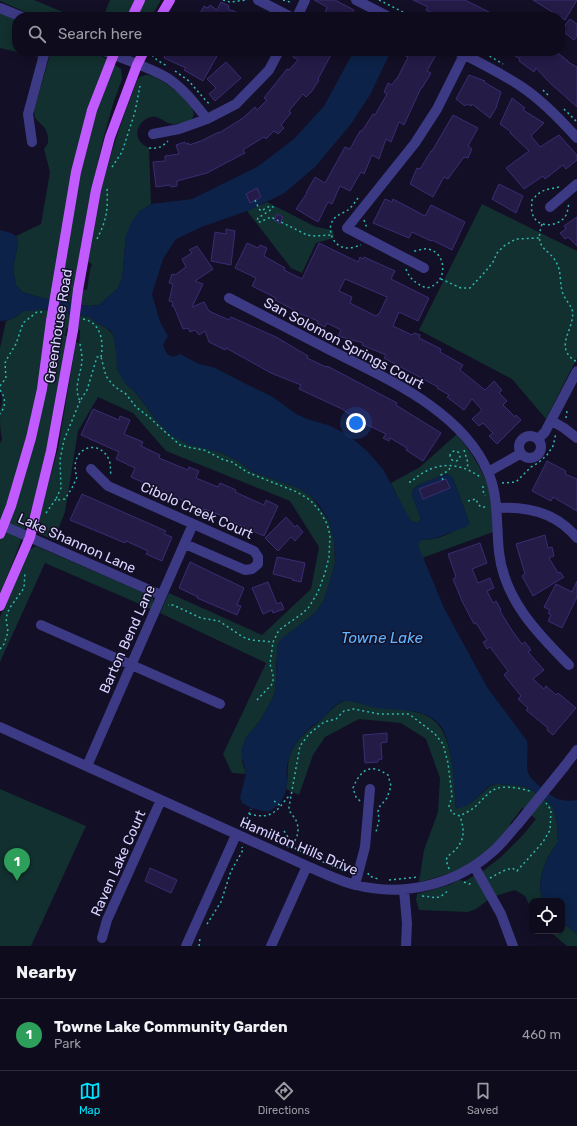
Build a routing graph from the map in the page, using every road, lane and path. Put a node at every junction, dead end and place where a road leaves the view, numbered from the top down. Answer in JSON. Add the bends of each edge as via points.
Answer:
{"nodes":[{"id":1,"x":140,"y":0,"type":"edge"},
{"id":2,"x":170,"y":0,"type":"edge"},
{"id":3,"x":223,"y":0,"type":"edge"},
{"id":4,"x":247,"y":0,"type":"edge"},
{"id":5,"x":258,"y":0,"type":"edge"},
{"id":6,"x":282,"y":0,"type":"edge"},
{"id":7,"x":292,"y":0,"type":"edge"},
{"id":8,"x":304,"y":0,"type":"edge"},
{"id":9,"x":356,"y":0,"type":"edge"},
{"id":10,"x":379,"y":0,"type":"edge"},
{"id":11,"x":0,"y":8,"type":"edge"},
{"id":12,"x":134,"y":12,"type":"edge"},
{"id":13,"x":163,"y":12,"type":"edge"},
{"id":14,"x":281,"y":12,"type":"edge"},
{"id":15,"x":299,"y":12,"type":"edge"},
{"id":16,"x":379,"y":12,"type":"edge"},
{"id":17,"x":403,"y":12,"type":"edge"},
{"id":18,"x":12,"y":13,"type":"edge"},
{"id":19,"x":44,"y":56,"type":"edge"},
{"id":20,"x":110,"y":56,"type":"edge"},
{"id":21,"x":119,"y":56,"type":"edge"},
{"id":22,"x":142,"y":56,"type":"edge"},
{"id":23,"x":276,"y":56,"type":"edge"},
{"id":24,"x":459,"y":56,"type":"edge"},
{"id":25,"x":466,"y":56,"type":"edge"},
{"id":26,"x":137,"y":65,"type":"junction"},
{"id":27,"x":140,"y":82,"type":"dead end"},
{"id":28,"x":207,"y":119,"type":"junction"},
{"id":29,"x":153,"y":134,"type":"dead end"},
{"id":30,"x":577,"y":138,"type":"edge"},
{"id":31,"x":32,"y":142,"type":"dead end"},
{"id":32,"x":111,"y":168,"type":"dead end"},
{"id":33,"x":106,"y":182,"type":"dead end"},
{"id":34,"x":577,"y":184,"type":"edge"},
{"id":35,"x":560,"y":187,"type":"dead end"},
{"id":36,"x":362,"y":193,"type":"dead end"},
{"id":37,"x":255,"y":200,"type":"dead end"},
{"id":38,"x":569,"y":202,"type":"dead end"},
{"id":39,"x":550,"y":207,"type":"dead end"},
{"id":40,"x":366,"y":214,"type":"dead end"},
{"id":41,"x":542,"y":224,"type":"junction"},
{"id":42,"x":368,"y":230,"type":"dead end"},
{"id":43,"x":331,"y":235,"type":"junction"},
{"id":44,"x":539,"y":238,"type":"junction"},
{"id":45,"x":96,"y":241,"type":"dead end"},
{"id":46,"x":362,"y":245,"type":"dead end"},
{"id":47,"x":409,"y":250,"type":"dead end"},
{"id":48,"x":403,"y":265,"type":"dead end"},
{"id":49,"x":424,"y":268,"type":"dead end"},
{"id":50,"x":441,"y":279,"type":"junction"},
{"id":51,"x":229,"y":298,"type":"dead end"},
{"id":52,"x":73,"y":330,"type":"junction"},
{"id":53,"x":577,"y":362,"type":"edge"},
{"id":54,"x":577,"y":371,"type":"edge"},
{"id":55,"x":0,"y":390,"type":"edge"},
{"id":56,"x":567,"y":405,"type":"dead end"},
{"id":57,"x":0,"y":414,"type":"edge"},
{"id":58,"x":561,"y":421,"type":"junction"},
{"id":59,"x":577,"y":438,"type":"edge"},
{"id":60,"x":538,"y":439,"type":"junction"},
{"id":61,"x":463,"y":445,"type":"dead end"},
{"id":62,"x":520,"y":454,"type":"junction"},
{"id":63,"x":454,"y":461,"type":"junction"},
{"id":64,"x":452,"y":465,"type":"junction"},
{"id":65,"x":91,"y":469,"type":"dead end"},
{"id":66,"x":467,"y":469,"type":"junction"},
{"id":67,"x":484,"y":478,"type":"junction"},
{"id":68,"x":443,"y":480,"type":"dead end"},
{"id":69,"x":409,"y":482,"type":"dead end"},
{"id":70,"x":498,"y":484,"type":"dead end"},
{"id":71,"x":487,"y":498,"type":"dead end"},
{"id":72,"x":468,"y":500,"type":"dead end"},
{"id":73,"x":492,"y":506,"type":"junction"},
{"id":74,"x":193,"y":524,"type":"junction"},
{"id":75,"x":2,"y":530,"type":"edge"},
{"id":76,"x":30,"y":537,"type":"junction"},
{"id":77,"x":577,"y":538,"type":"edge"},
{"id":78,"x":185,"y":544,"type":"junction"},
{"id":79,"x":26,"y":566,"type":"dead end"},
{"id":80,"x":161,"y":595,"type":"junction"},
{"id":81,"x":166,"y":605,"type":"dead end"},
{"id":82,"x":0,"y":606,"type":"edge"},
{"id":83,"x":41,"y":625,"type":"dead end"},
{"id":84,"x":273,"y":642,"type":"junction"},
{"id":85,"x":0,"y":649,"type":"edge"},
{"id":86,"x":131,"y":665,"type":"junction"},
{"id":87,"x":569,"y":665,"type":"dead end"},
{"id":88,"x":257,"y":700,"type":"dead end"},
{"id":89,"x":220,"y":704,"type":"dead end"},
{"id":90,"x":0,"y":727,"type":"edge"},
{"id":91,"x":577,"y":750,"type":"edge"},
{"id":92,"x":87,"y":766,"type":"junction"},
{"id":93,"x":370,"y":790,"type":"dead end"},
{"id":94,"x":533,"y":793,"type":"dead end"},
{"id":95,"x":291,"y":796,"type":"junction"},
{"id":96,"x":161,"y":800,"type":"junction"},
{"id":97,"x":274,"y":801,"type":"dead end"},
{"id":98,"x":544,"y":801,"type":"dead end"},
{"id":99,"x":360,"y":802,"type":"dead end"},
{"id":100,"x":281,"y":806,"type":"junction"},
{"id":101,"x":251,"y":809,"type":"dead end"},
{"id":102,"x":249,"y":814,"type":"junction"},
{"id":103,"x":460,"y":816,"type":"junction"},
{"id":104,"x":246,"y":821,"type":"dead end"},
{"id":105,"x":284,"y":831,"type":"dead end"},
{"id":106,"x":376,"y":832,"type":"dead end"},
{"id":107,"x":236,"y":835,"type":"junction"},
{"id":108,"x":292,"y":844,"type":"junction"},
{"id":109,"x":241,"y":846,"type":"dead end"},
{"id":110,"x":307,"y":866,"type":"junction"},
{"id":111,"x":352,"y":866,"type":"dead end"},
{"id":112,"x":474,"y":866,"type":"junction"},
{"id":113,"x":367,"y":869,"type":"dead end"},
{"id":114,"x":450,"y":869,"type":"dead end"},
{"id":115,"x":422,"y":876,"type":"dead end"},
{"id":116,"x":461,"y":879,"type":"dead end"},
{"id":117,"x":483,"y":882,"type":"junction"},
{"id":118,"x":355,"y":885,"type":"junction"},
{"id":119,"x":451,"y":887,"type":"dead end"},
{"id":120,"x":404,"y":890,"type":"junction"},
{"id":121,"x":420,"y":896,"type":"dead end"},
{"id":122,"x":205,"y":928,"type":"dead end"},
{"id":123,"x":201,"y":935,"type":"dead end"},
{"id":124,"x":102,"y":938,"type":"dead end"},
{"id":125,"x":186,"y":946,"type":"edge"},
{"id":126,"x":199,"y":946,"type":"edge"},
{"id":127,"x":271,"y":946,"type":"edge"},
{"id":128,"x":406,"y":946,"type":"edge"},
{"id":129,"x":513,"y":946,"type":"edge"}],
"edges":[{"from":1,"to":12,"type":"main road"},
{"from":2,"to":13,"type":"main road"},
{"from":3,"to":4,"type":"path"},
{"from":5,"to":14,"type":"street"},
{"from":6,"to":7,"type":"path"},
{"from":8,"to":15,"type":"street"},
{"from":9,"to":16,"type":"street"},
{"from":10,"to":17,"type":"path"},
{"from":11,"to":18,"type":"street"},
{"from":19,"to":31,"type":"street","via":[[28,114]]},
{"from":20,"to":75,"type":"main road","name":"Greenhouse Road","bridge":true,"via":[[76,172],[42,389],[31,438]]},
{"from":21,"to":26,"type":"street"},
{"from":22,"to":26,"type":"main road","name":"Greenhouse Road"},
{"from":23,"to":28,"type":"street","via":[[269,70],[236,104]]},
{"from":24,"to":49,"type":"street","via":[[437,109],[416,143],[347,228]]},
{"from":25,"to":30,"type":"street","via":[[495,70],[522,88],[559,118]]},
{"from":26,"to":28,"type":"street","via":[[170,80],[191,98]]},
{"from":26,"to":52,"type":"main road","name":"Greenhouse Road","bridge":true,"via":[[110,137],[96,190]]},
{"from":27,"to":32,"type":"path","via":[[137,102],[122,152]]},
{"from":28,"to":29,"type":"street","via":[[179,129]]},
{"from":33,"to":45,"type":"path","via":[[107,217]]},
{"from":34,"to":39,"type":"street"},
{"from":35,"to":41,"type":"path","via":[[538,192],[532,200],[533,215]]},
{"from":36,"to":43,"type":"path","via":[[347,211],[339,214],[331,223]]},
{"from":37,"to":43,"type":"path","via":[[261,211],[273,207],[257,221],[271,218],[306,235]]},
{"from":38,"to":41,"type":"path","via":[[567,214],[563,219],[555,224]]},
{"from":40,"to":42,"type":"path","via":[[364,221]]},
{"from":41,"to":44,"type":"path"},
{"from":43,"to":46,"type":"path","via":[[334,242],[343,247]]},
{"from":44,"to":50,"type":"path","via":[[516,239],[504,246],[486,272],[470,288],[461,288]]},
{"from":44,"to":53,"type":"path","via":[[558,267],[563,294],[574,314],[574,323],[567,335],[566,343],[568,353]]},
{"from":47,"to":50,"type":"path","via":[[433,251],[442,264]]},
{"from":48,"to":50,"type":"path","via":[[414,282],[426,288],[435,285]]},
{"from":51,"to":67,"type":"street","name":"San Solomon Springs Court","via":[[422,400],[467,438],[481,459]]},
{"from":52,"to":76,"type":"main road","name":"Greenhouse Road","via":[[51,451]]},
{"from":52,"to":84,"type":"path","via":[[80,342],[82,361],[76,394],[80,401],[87,390],[97,357],[101,357],[106,376],[112,384],[180,444],[204,450],[232,462],[253,475],[297,492],[310,500],[320,511],[330,535],[325,574],[309,607],[278,630]]},
{"from":54,"to":58,"type":"street"},
{"from":55,"to":57,"type":"path","via":[[5,402]]},
{"from":56,"to":58,"type":"path"},
{"from":58,"to":59,"type":"street"},
{"from":58,"to":60,"type":"street"},
{"from":58,"to":70,"type":"path","via":[[553,446],[547,455],[516,482]]},
{"from":60,"to":62,"type":"street","via":[[524,437],[518,447]]},
{"from":60,"to":62,"type":"street","via":[[541,448],[538,456],[530,459]]},
{"from":61,"to":66,"type":"path"},
{"from":62,"to":67,"type":"street"},
{"from":63,"to":63,"type":"path","via":[[460,456],[456,452],[450,455]]},
{"from":63,"to":64,"type":"path"},
{"from":64,"to":66,"type":"path"},
{"from":64,"to":68,"type":"path","via":[[441,474]]},
{"from":64,"to":69,"type":"path","via":[[426,471]]},
{"from":65,"to":74,"type":"street","name":"Cibolo Creek Court","via":[[108,486]]},
{"from":66,"to":67,"type":"path"},
{"from":67,"to":71,"type":"path","via":[[483,491]]},
{"from":67,"to":73,"type":"street","name":"San Solomon Springs Court","via":[[494,492]]},
{"from":72,"to":73,"type":"path","via":[[476,499],[483,508]]},
{"from":73,"to":77,"type":"street","via":[[522,508],[548,515],[569,528]]},
{"from":73,"to":87,"type":"street","name":"San Solomon Springs Court","via":[[499,554],[513,597],[541,637]]},
{"from":74,"to":78,"type":"street","name":"Barton Bend Lane"},
{"from":74,"to":78,"type":"street","name":"Cibolo Creek Court","via":[[254,551],[258,557],[258,564],[252,570],[245,570]]},
{"from":75,"to":76,"type":"street","name":"Lake Shannon Lane"},
{"from":76,"to":80,"type":"street","name":"Lake Shannon Lane"},
{"from":76,"to":82,"type":"main road","name":"Greenhouse Road"},
{"from":78,"to":80,"type":"street","name":"Barton Bend Lane"},
{"from":79,"to":85,"type":"path","via":[[24,588],[9,609],[6,618],[8,632]]},
{"from":80,"to":86,"type":"street","name":"Barton Bend Lane"},
{"from":81,"to":84,"type":"path","via":[[173,605],[201,618],[219,621],[251,640]]},
{"from":83,"to":86,"type":"street"},
{"from":84,"to":88,"type":"path","via":[[270,664],[272,683]]},
{"from":86,"to":89,"type":"street"},
{"from":86,"to":92,"type":"street","name":"Barton Bend Lane"},
{"from":90,"to":92,"type":"street","name":"Hamilton Hills Drive"},
{"from":91,"to":112,"type":"street","name":"Hamilton Hills Drive","bridge":true,"via":[[518,824],[490,854]]},
{"from":92,"to":96,"type":"street","name":"Hamilton Hills Drive"},
{"from":93,"to":118,"type":"street","via":[[366,847]]},
{"from":94,"to":103,"type":"path","via":[[525,789],[499,787]]},
{"from":95,"to":100,"type":"path"},
{"from":95,"to":103,"type":"path","via":[[300,746],[309,734],[324,722],[336,719],[344,711],[354,709],[379,714],[408,714],[436,734],[443,744],[452,796],[450,806],[452,813]]},
{"from":95,"to":108,"type":"path","via":[[289,811],[296,821],[298,831]]},
{"from":96,"to":107,"type":"street","name":"Hamilton Hills Drive"},
{"from":96,"to":124,"type":"street","name":"Raven Lake Court"},
{"from":97,"to":100,"type":"path"},
{"from":98,"to":117,"type":"path","via":[[552,810],[552,815],[550,830],[543,842],[517,871],[512,868],[502,871]]},
{"from":99,"to":106,"type":"path","via":[[353,788],[361,773],[378,768],[388,775],[391,786],[387,798],[378,810]]},
{"from":100,"to":102,"type":"path","via":[[268,815]]},
{"from":101,"to":102,"type":"path"},
{"from":102,"to":104,"type":"path"},
{"from":103,"to":114,"type":"path","via":[[464,835],[446,860]]},
{"from":105,"to":108,"type":"path"},
{"from":107,"to":110,"type":"street","name":"Hamilton Hills Drive"},
{"from":107,"to":125,"type":"street"},
{"from":108,"to":111,"type":"path","via":[[297,850],[343,870]]},
{"from":109,"to":122,"type":"path","via":[[243,850],[231,871],[224,896]]},
{"from":110,"to":118,"type":"street","name":"Hamilton Hills Drive"},
{"from":110,"to":127,"type":"street"},
{"from":112,"to":117,"type":"street"},
{"from":112,"to":120,"type":"street","name":"Hamilton Hills Drive","via":[[436,883]]},
{"from":113,"to":115,"type":"path","via":[[369,876],[377,879]]},
{"from":116,"to":117,"type":"path","via":[[469,884]]},
{"from":117,"to":129,"type":"street","via":[[501,914]]},
{"from":118,"to":120,"type":"street","name":"Hamilton Hills Drive"},
{"from":119,"to":121,"type":"path","via":[[444,895],[434,899]]},
{"from":120,"to":128,"type":"street","via":[[408,934]]},
{"from":123,"to":126,"type":"path"}]}
